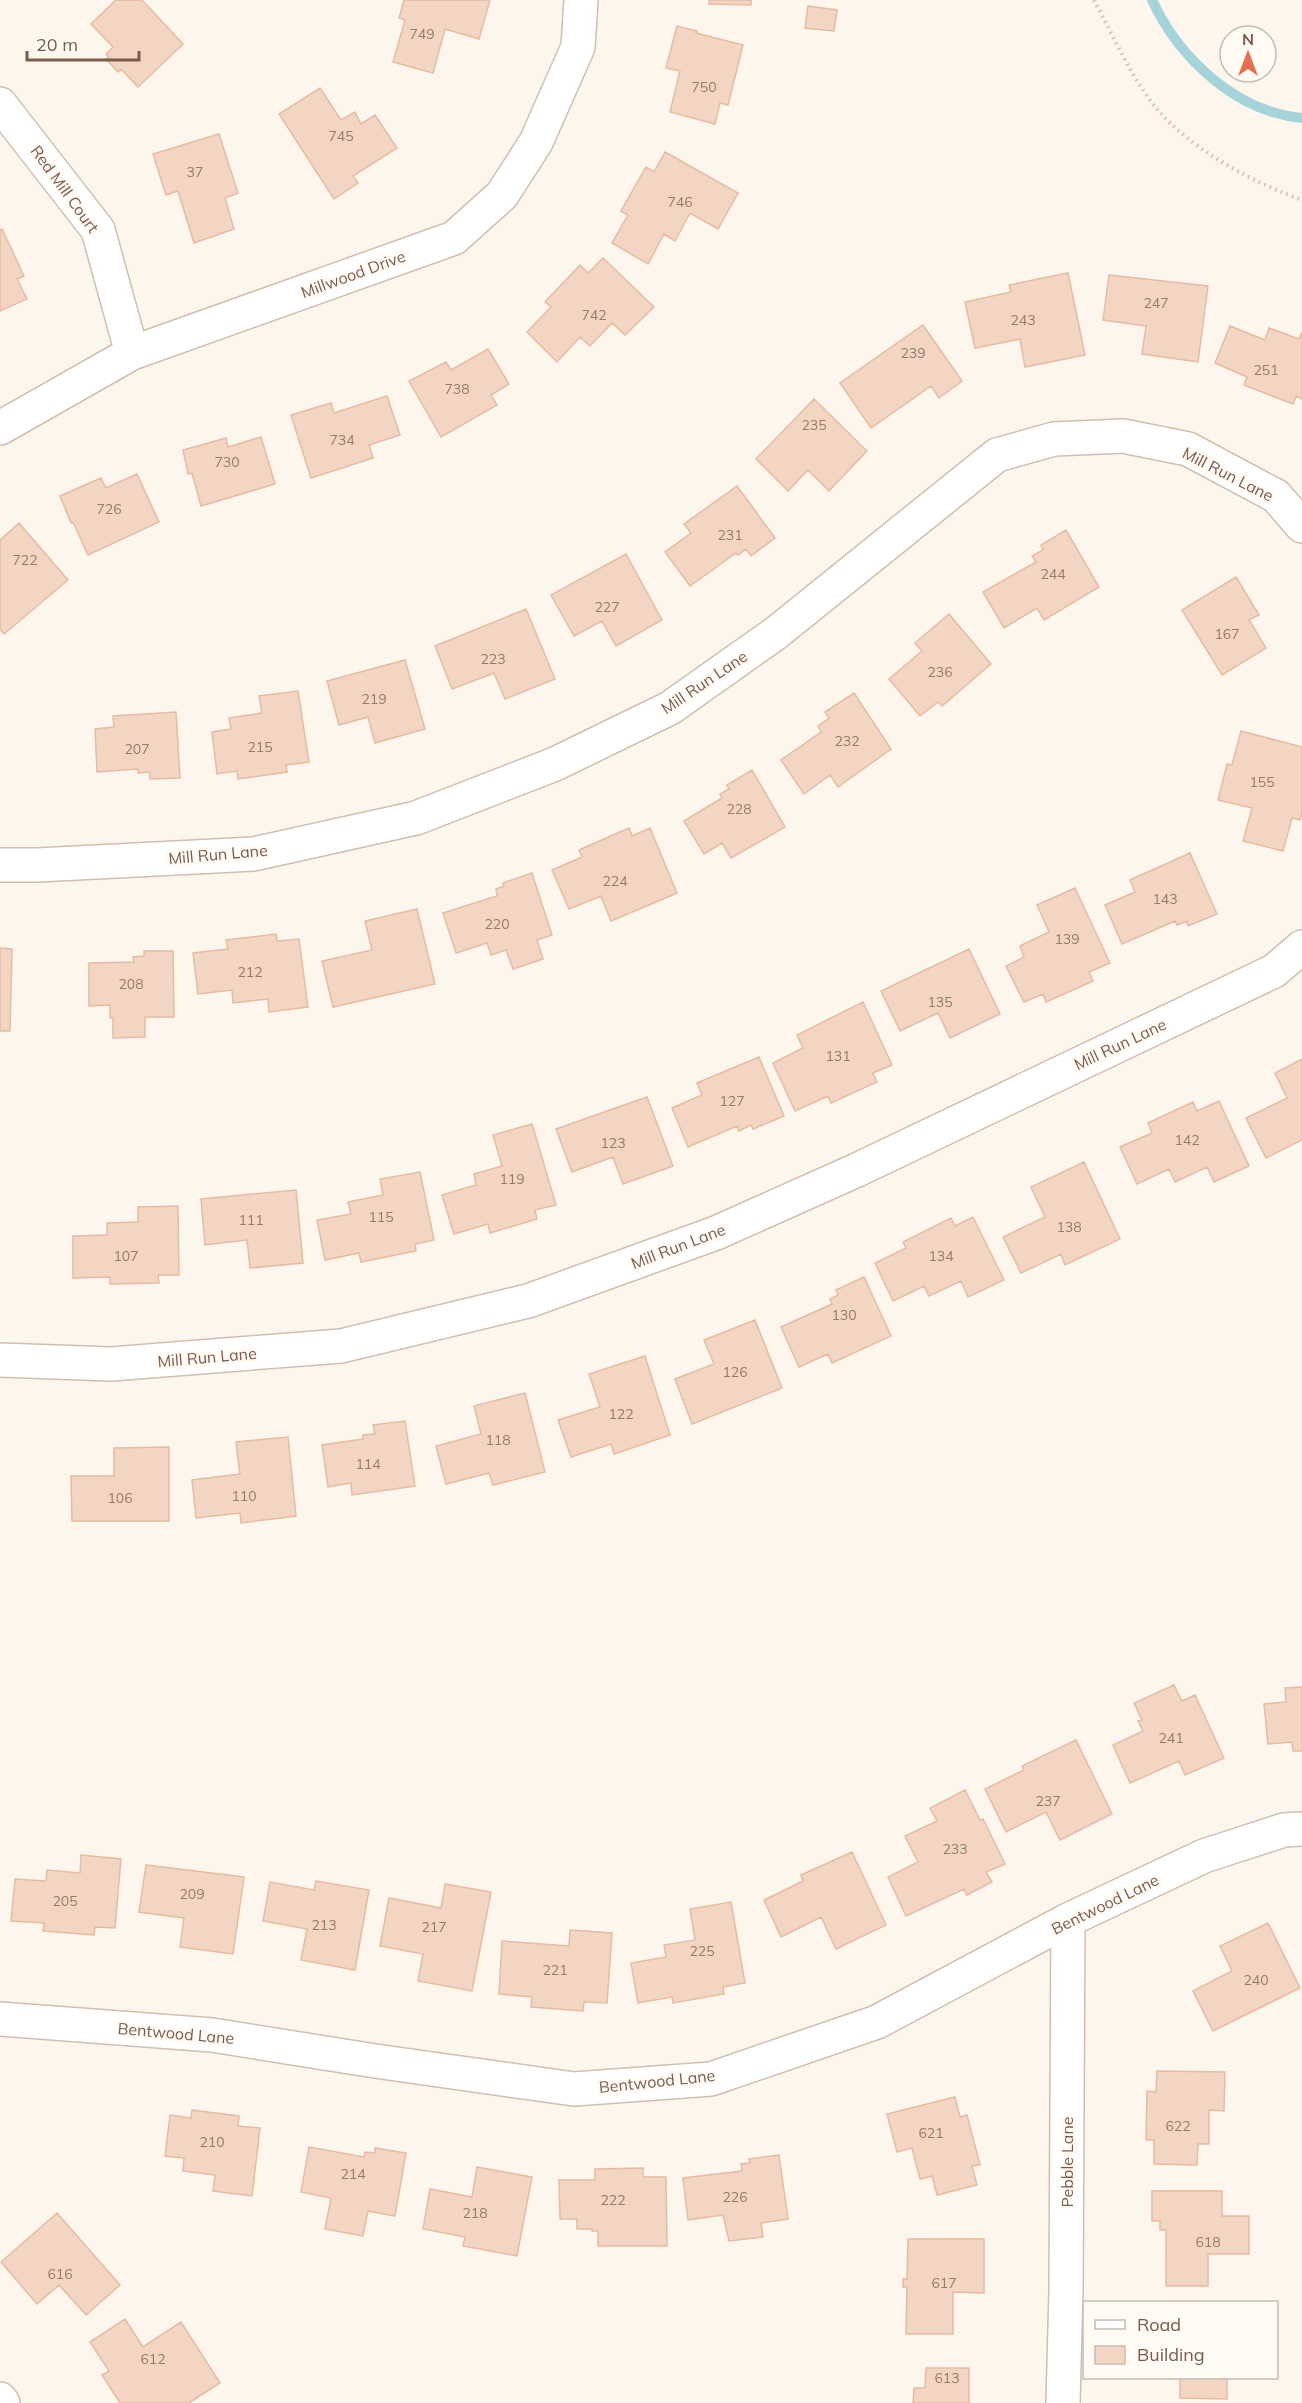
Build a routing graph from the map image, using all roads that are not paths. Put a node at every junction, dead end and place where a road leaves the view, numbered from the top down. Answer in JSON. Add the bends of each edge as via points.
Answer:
{"nodes":[{"id":1,"x":581,"y":0,"type":"edge"},
{"id":2,"x":0,"y":104,"type":"edge"},
{"id":3,"x":132,"y":353,"type":"junction"},
{"id":4,"x":0,"y":428,"type":"edge"},
{"id":5,"x":1302,"y":526,"type":"edge"},
{"id":6,"x":0,"y":865,"type":"edge"},
{"id":7,"x":1302,"y":947,"type":"edge"},
{"id":8,"x":0,"y":1360,"type":"edge"},
{"id":9,"x":1302,"y":1829,"type":"edge"},
{"id":10,"x":1068,"y":1920,"type":"junction"},
{"id":11,"x":0,"y":2019,"type":"edge"},
{"id":12,"x":0,"y":2399,"type":"edge"},
{"id":13,"x":3,"y":2403,"type":"edge"},
{"id":14,"x":1063,"y":2403,"type":"edge"}],
"edges":[{"from":1,"to":3,"type":"street","name":"Millwood Drive","via":[[579,48],[536,142],[502,195],[454,238]]},
{"from":2,"to":3,"type":"street","name":"Red Mill Court","via":[[98,230]]},
{"from":3,"to":4,"type":"street","name":"Millwood Drive"},
{"from":5,"to":6,"type":"street","name":"Mill Run Lane","via":[[1276,496],[1188,449],[1123,436],[1054,440],[997,455],[776,633],[670,708],[555,764],[416,818],[254,854]]},
{"from":7,"to":8,"type":"street","name":"Mill Run Lane","via":[[1274,971],[857,1170],[716,1233],[528,1301],[341,1346],[111,1364]]},
{"from":9,"to":10,"type":"street","name":"Bentwood Lane","via":[[1284,1830],[1204,1856]]},
{"from":10,"to":11,"type":"street","name":"Bentwood Lane","via":[[877,2022],[711,2079],[574,2089],[212,2035]]},
{"from":10,"to":14,"type":"street","name":"Pebble Lane"},
{"from":12,"to":13,"type":"street"}]}
